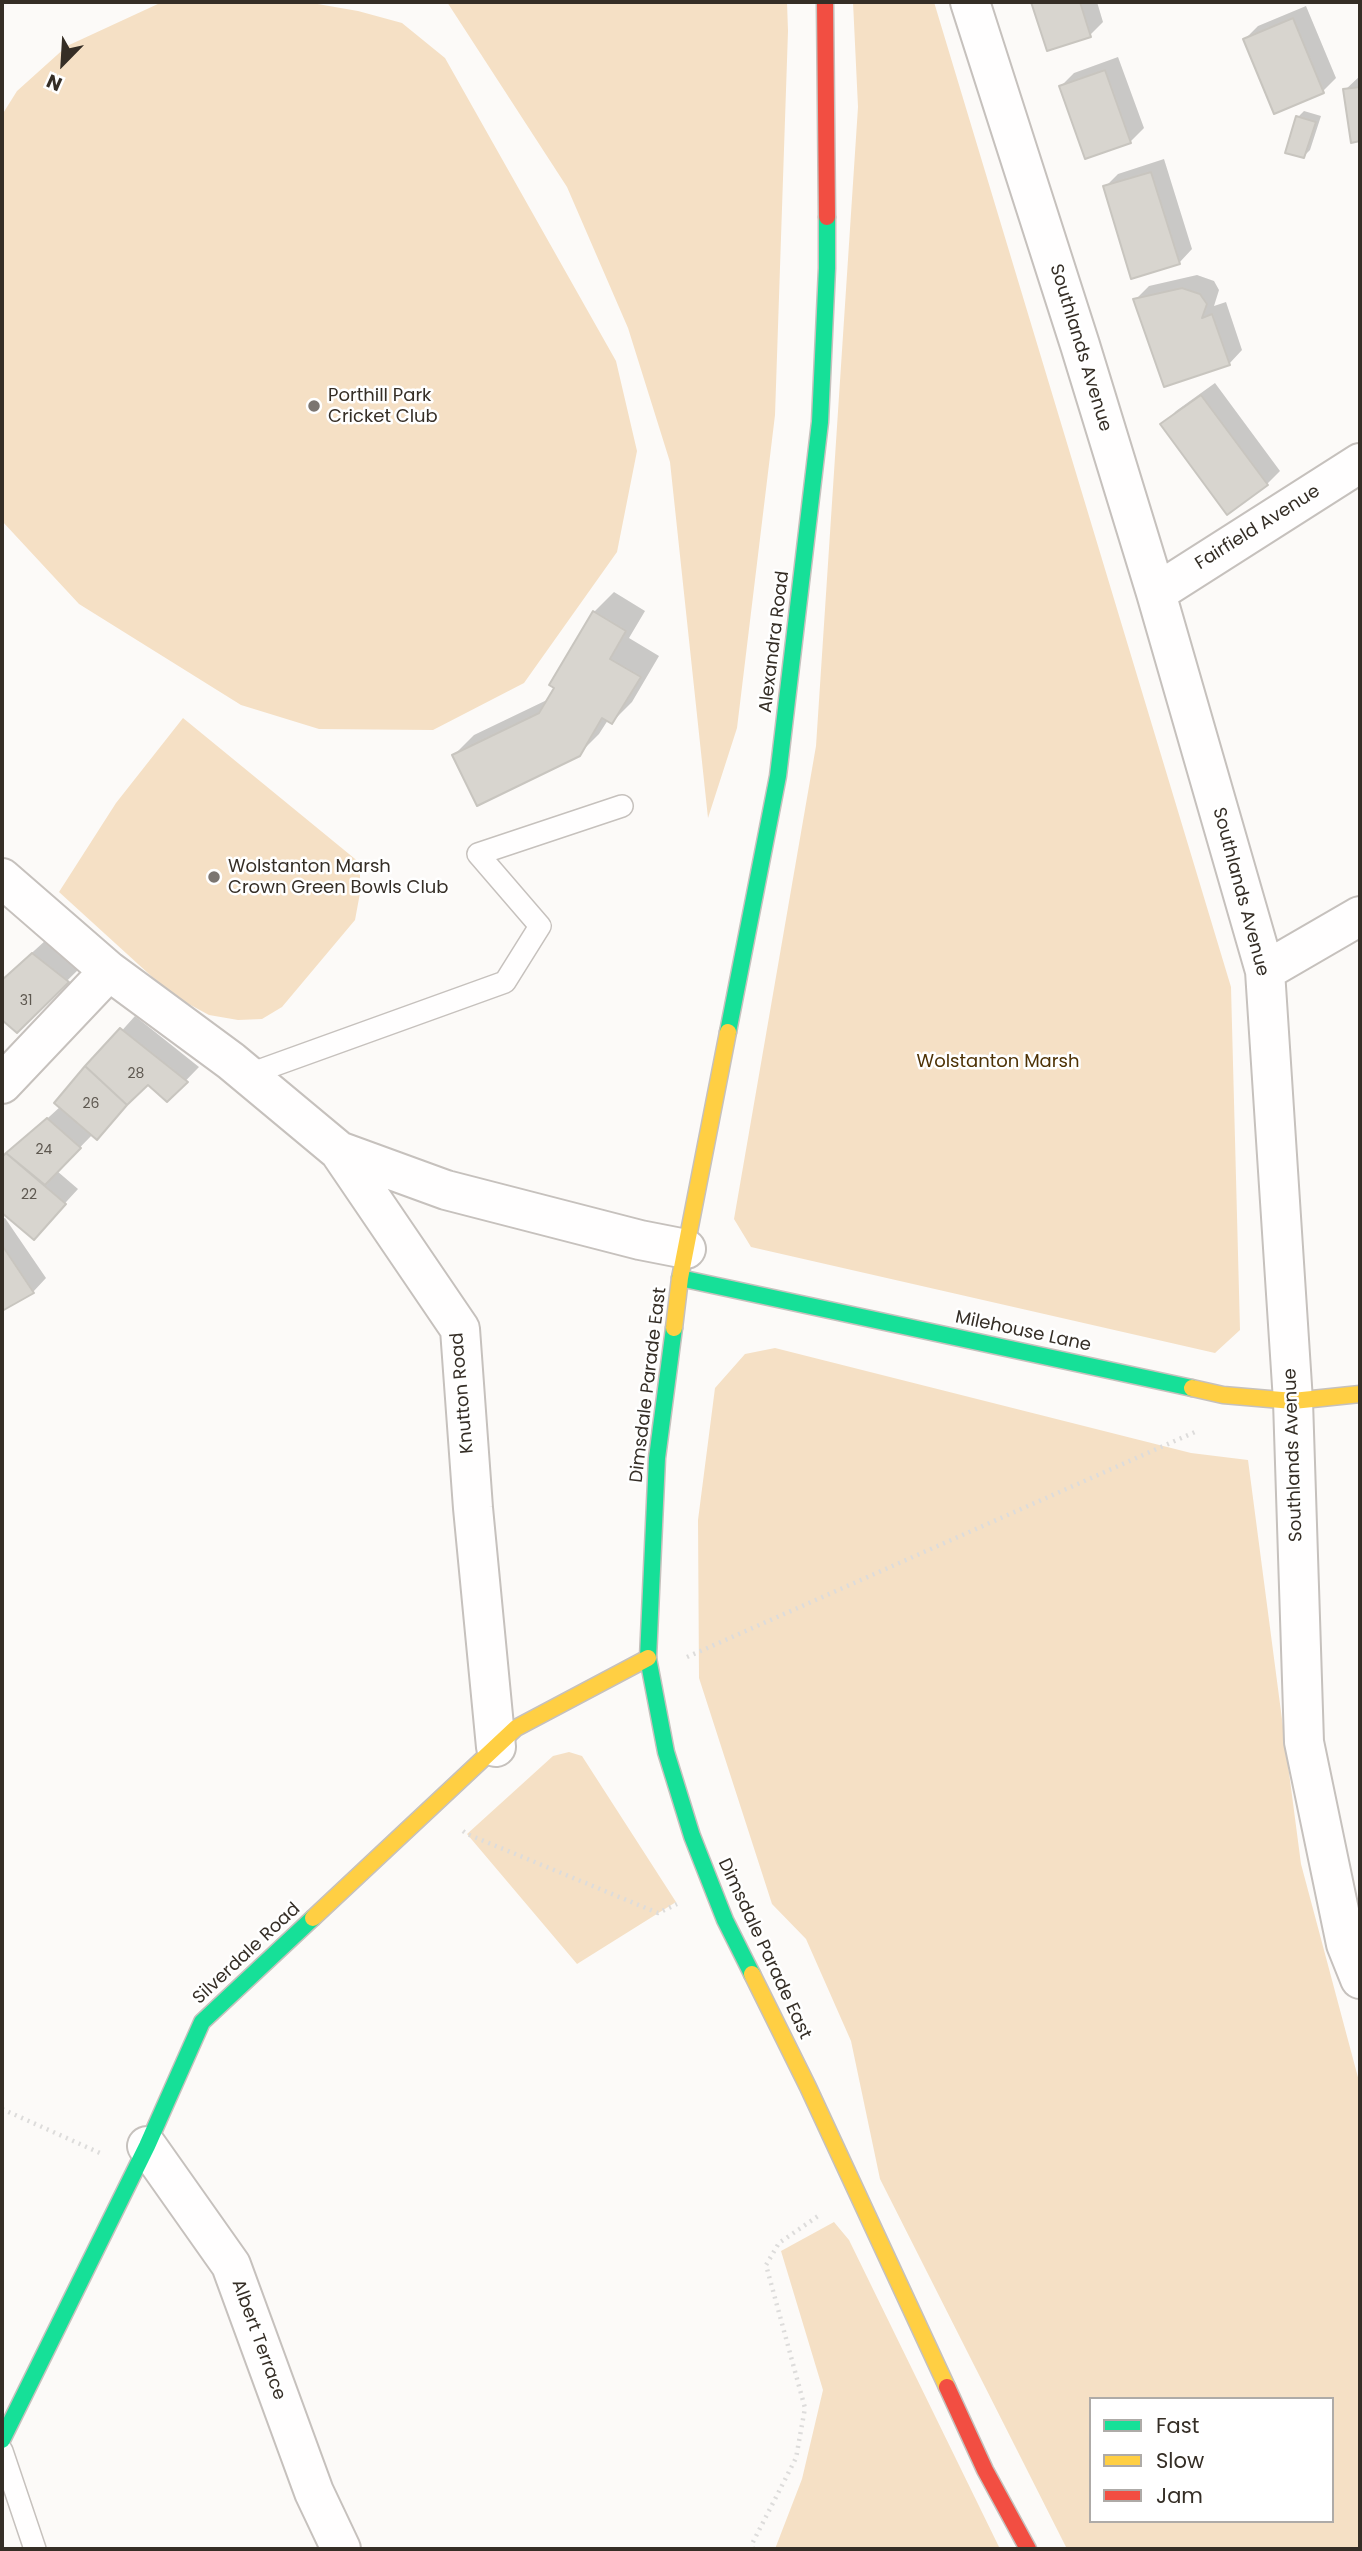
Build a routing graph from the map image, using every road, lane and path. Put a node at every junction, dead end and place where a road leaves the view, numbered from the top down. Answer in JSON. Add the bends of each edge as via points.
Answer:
{"nodes":[{"id":1,"x":825,"y":2,"type":"edge"},
{"id":2,"x":970,"y":2,"type":"edge"},
{"id":3,"x":1360,"y":463,"type":"edge"},
{"id":4,"x":1156,"y":593,"type":"junction"},
{"id":5,"x":622,"y":806,"type":"dead end"},
{"id":6,"x":2,"y":878,"type":"edge"},
{"id":7,"x":1360,"y":916,"type":"edge"},
{"id":8,"x":108,"y":971,"type":"junction"},
{"id":9,"x":1265,"y":971,"type":"junction"},
{"id":10,"x":239,"y":1068,"type":"junction"},
{"id":11,"x":2,"y":1084,"type":"edge"},
{"id":12,"x":339,"y":1152,"type":"junction"},
{"id":13,"x":683,"y":1264,"type":"junction"},
{"id":14,"x":1360,"y":1394,"type":"edge"},
{"id":15,"x":1293,"y":1401,"type":"junction"},
{"id":16,"x":1206,"y":1427,"type":"dead end"},
{"id":17,"x":650,"y":1665,"type":"junction"},
{"id":18,"x":496,"y":1747,"type":"junction"},
{"id":19,"x":437,"y":1802,"type":"junction"},
{"id":20,"x":712,"y":1887,"type":"junction"},
{"id":21,"x":1360,"y":1979,"type":"edge"},
{"id":22,"x":2,"y":2109,"type":"edge"},
{"id":23,"x":141,"y":2157,"type":"junction"},
{"id":24,"x":856,"y":2190,"type":"junction"},
{"id":25,"x":2,"y":2440,"type":"edge"},
{"id":26,"x":2,"y":2451,"type":"edge"},
{"id":27,"x":35,"y":2549,"type":"edge"},
{"id":28,"x":341,"y":2549,"type":"edge"},
{"id":29,"x":753,"y":2549,"type":"edge"},
{"id":30,"x":1028,"y":2549,"type":"edge"}],
"edges":[{"from":1,"to":13,"type":"main road","name":"Alexandra Road","via":[[827,268],[820,422],[778,776]]},
{"from":2,"to":4,"type":"street","name":"Southlands Avenue"},
{"from":3,"to":4,"type":"street","name":"Fairfield Avenue"},
{"from":4,"to":9,"type":"street","name":"Southlands Avenue"},
{"from":5,"to":10,"type":"lane","via":[[478,854],[540,926],[505,982]]},
{"from":6,"to":8,"type":"street"},
{"from":7,"to":9,"type":"street"},
{"from":8,"to":10,"type":"street","name":"Knutton Road"},
{"from":8,"to":11,"type":"street"},
{"from":9,"to":15,"type":"street","name":"Southlands Avenue"},
{"from":10,"to":12,"type":"street","name":"Knutton Road"},
{"from":12,"to":13,"type":"street","via":[[446,1190],[640,1240]]},
{"from":12,"to":18,"type":"street","name":"Knutton Road","via":[[460,1329]]},
{"from":13,"to":15,"type":"main road","name":"Milehouse Lane","via":[[1223,1395]]},
{"from":13,"to":17,"type":"main road","name":"Dimsdale Parade East","via":[[657,1458]]},
{"from":14,"to":15,"type":"main road","name":"Milehouse Lane"},
{"from":15,"to":21,"type":"street","name":"Southlands Avenue","via":[[1304,1742],[1346,1944]]},
{"from":16,"to":17,"type":"path"},
{"from":17,"to":18,"type":"main road","name":"Silverdale Road","via":[[516,1728]]},
{"from":17,"to":20,"type":"main road","name":"Dimsdale Parade East","via":[[666,1752]]},
{"from":18,"to":19,"type":"main road","name":"Silverdale Road"},
{"from":19,"to":20,"type":"path","via":[[467,1835],[658,1913]]},
{"from":19,"to":23,"type":"main road","name":"Silverdale Road","via":[[202,2022]]},
{"from":20,"to":24,"type":"main road","name":"Dimsdale Parade East"},
{"from":22,"to":23,"type":"path"},
{"from":23,"to":25,"type":"main road","name":"Silverdale Road"},
{"from":23,"to":28,"type":"street","name":"Albert Terrace","via":[[231,2265],[314,2492]]},
{"from":24,"to":29,"type":"path","via":[[779,2243],[766,2265],[805,2408],[796,2458]]},
{"from":24,"to":30,"type":"main road","name":"Dimsdale Parade East","via":[[985,2470]]},
{"from":26,"to":27,"type":"lane"}]}
